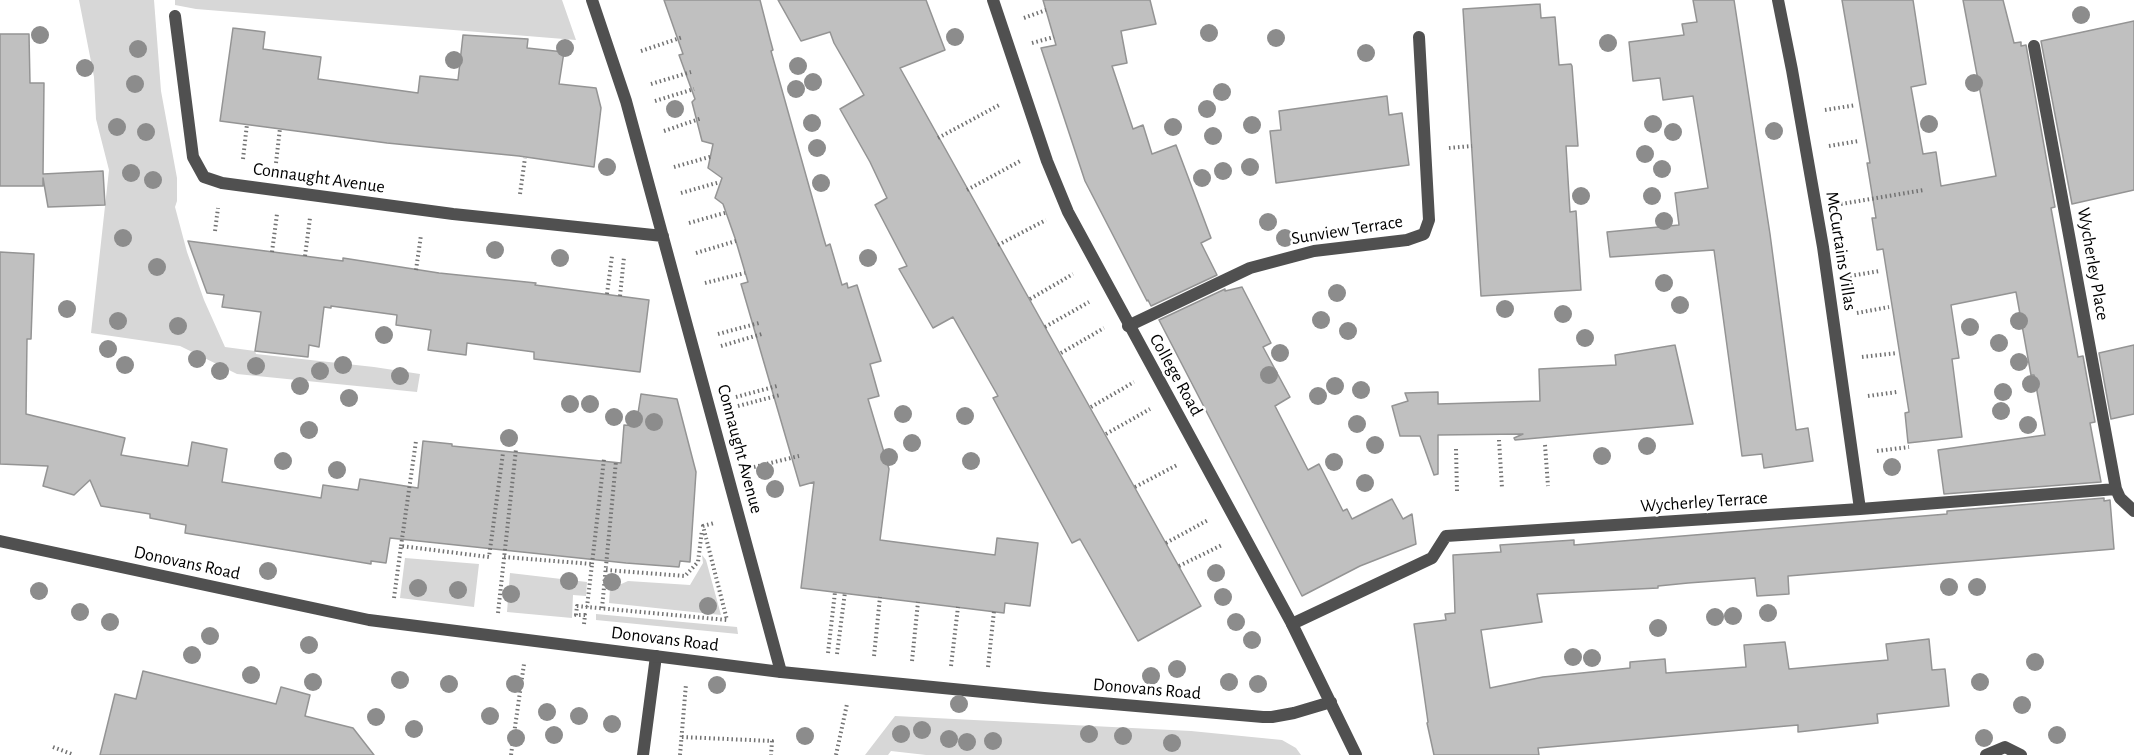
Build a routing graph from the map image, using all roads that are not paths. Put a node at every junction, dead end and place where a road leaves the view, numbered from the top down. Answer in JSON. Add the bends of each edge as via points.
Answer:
{"nodes":[{"id":1,"x":592,"y":0,"type":"edge"},
{"id":2,"x":993,"y":0,"type":"edge"},
{"id":3,"x":1778,"y":0,"type":"edge"},
{"id":4,"x":175,"y":16,"type":"dead end"},
{"id":5,"x":1419,"y":37,"type":"dead end"},
{"id":6,"x":2034,"y":46,"type":"dead end"},
{"id":7,"x":663,"y":236,"type":"junction"},
{"id":8,"x":1128,"y":326,"type":"junction"},
{"id":9,"x":2116,"y":489,"type":"junction"},
{"id":10,"x":1860,"y":510,"type":"junction"},
{"id":11,"x":2134,"y":511,"type":"edge"},
{"id":12,"x":0,"y":541,"type":"edge"},
{"id":13,"x":1292,"y":624,"type":"junction"},
{"id":14,"x":656,"y":656,"type":"junction"},
{"id":15,"x":781,"y":672,"type":"junction"},
{"id":16,"x":1331,"y":702,"type":"junction"},
{"id":17,"x":643,"y":755,"type":"edge"},
{"id":18,"x":1356,"y":755,"type":"edge"},
{"id":19,"x":1986,"y":755,"type":"edge"},
{"id":20,"x":2021,"y":755,"type":"edge"}],
"edges":[{"from":1,"to":7,"type":"street","name":"Connaught Avenue","via":[[626,101]]},
{"from":2,"to":8,"type":"street","name":"College Road","via":[[1063,201]]},
{"from":3,"to":10,"type":"street","name":"McCurtains Villas","via":[[1823,247]]},
{"from":4,"to":7,"type":"street","name":"Connaught Avenue","via":[[193,157],[204,177],[222,183],[493,219]]},
{"from":5,"to":8,"type":"street","name":"Sunview Terrace","via":[[1430,220],[1424,234],[1407,240],[1314,251],[1250,268]]},
{"from":6,"to":9,"type":"street","name":"Wycherley Place"},
{"from":7,"to":15,"type":"street","name":"Connaught Avenue"},
{"from":8,"to":13,"type":"street","name":"College Road"},
{"from":9,"to":10,"type":"street","name":"Wycherley Terrace"},
{"from":9,"to":11,"type":"street"},
{"from":10,"to":13,"type":"street","name":"Wycherley Terrace","via":[[1446,536],[1432,558]]},
{"from":12,"to":14,"type":"street","name":"Donovans Road","via":[[369,620]]},
{"from":13,"to":16,"type":"street","name":"College Road"},
{"from":14,"to":15,"type":"street","name":"Donovans Road"},
{"from":14,"to":17,"type":"street"},
{"from":15,"to":16,"type":"street","name":"Donovans Road","via":[[1272,717]]},
{"from":16,"to":18,"type":"street","name":"College Road"},
{"from":19,"to":20,"type":"street","via":[[2005,747]]}]}
